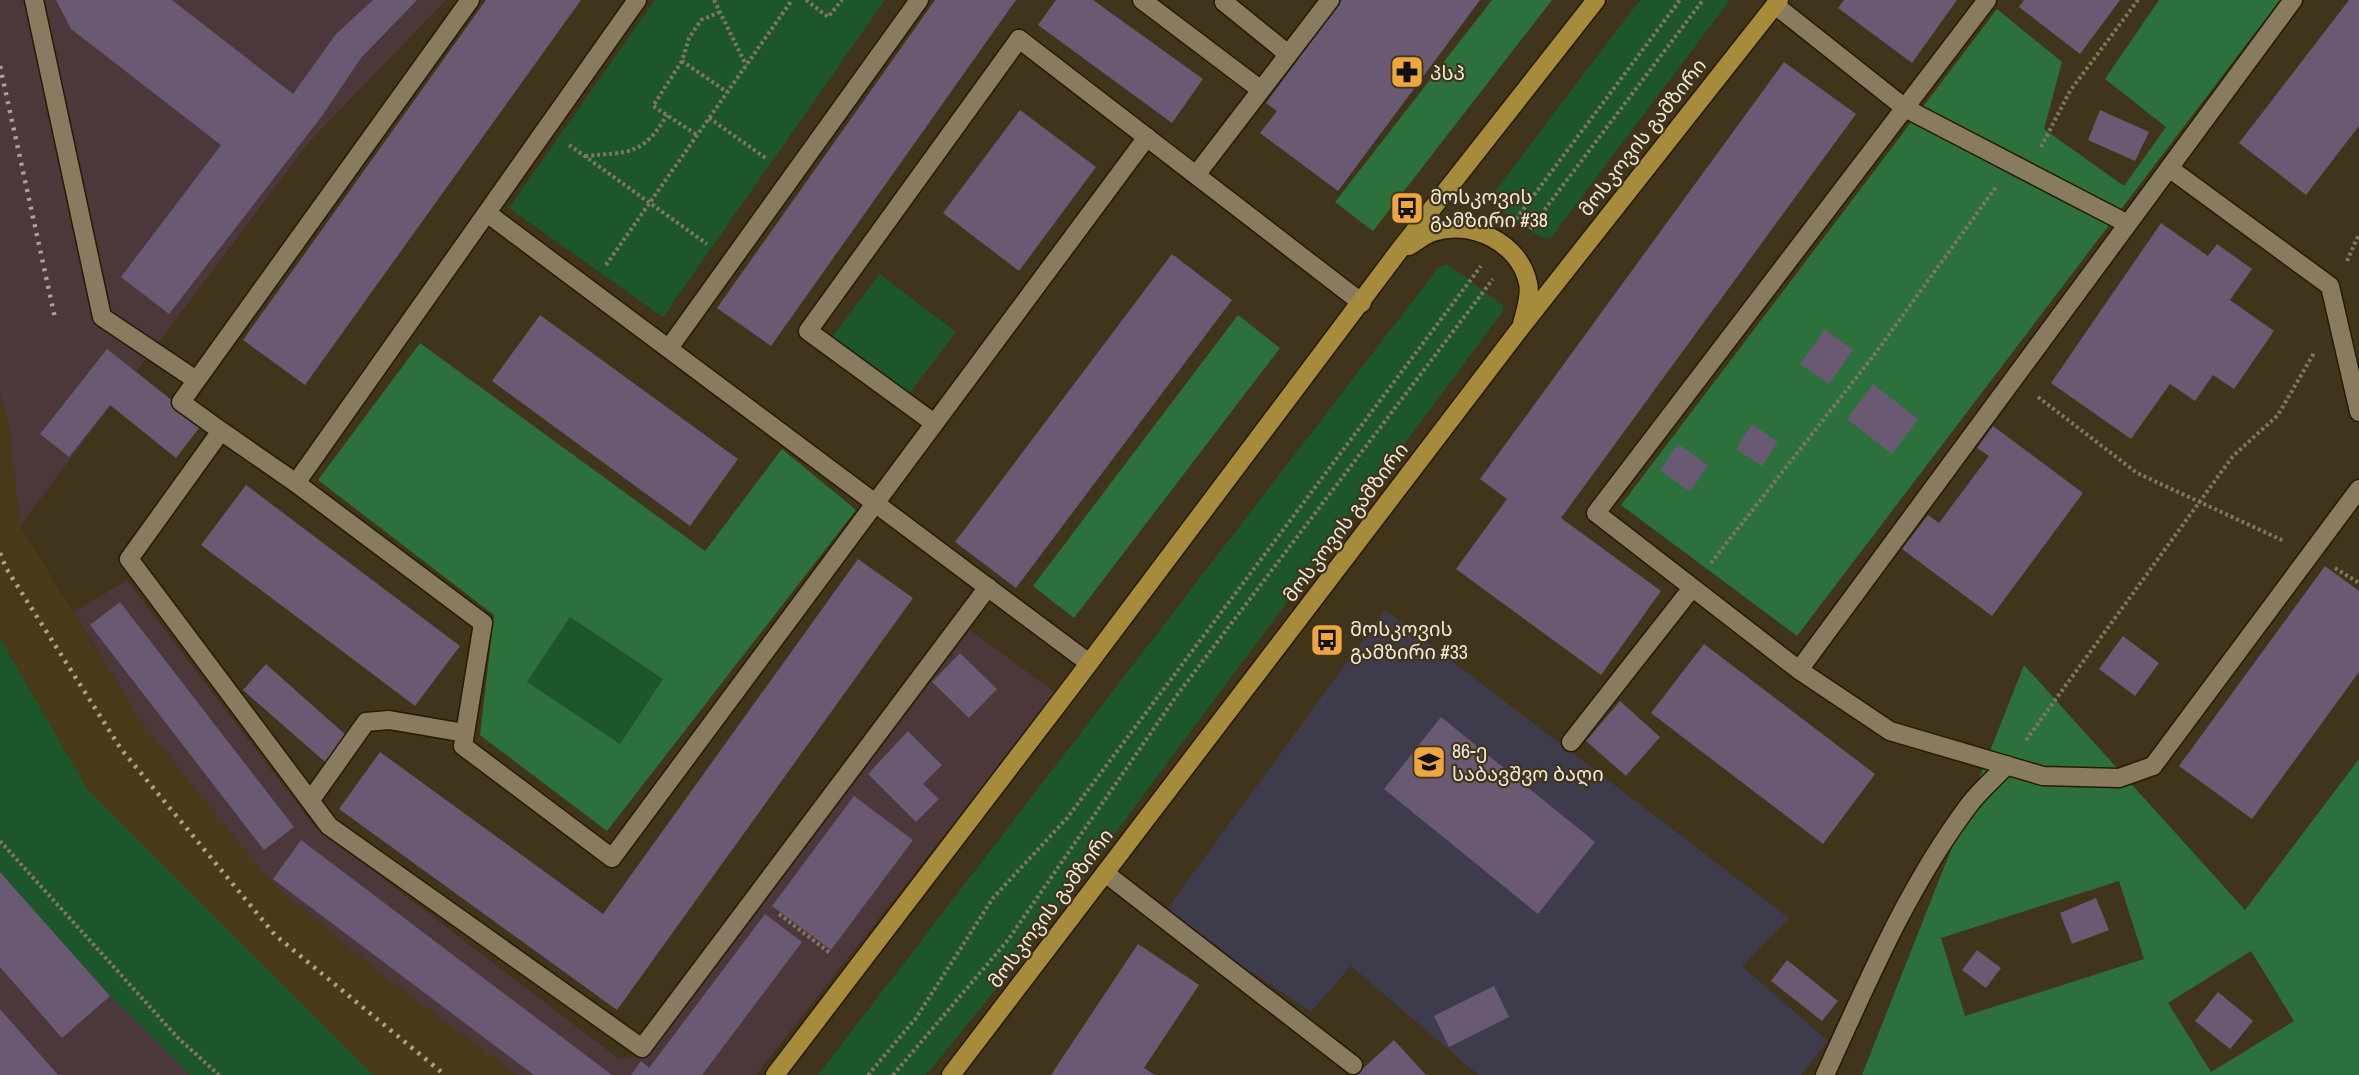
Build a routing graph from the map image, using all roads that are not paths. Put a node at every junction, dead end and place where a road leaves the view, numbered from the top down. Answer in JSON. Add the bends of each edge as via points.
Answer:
{"nodes":[{"id":1,"x":34,"y":0,"type":"edge"},
{"id":2,"x":470,"y":0,"type":"edge"},
{"id":3,"x":638,"y":0,"type":"edge"},
{"id":4,"x":919,"y":0,"type":"edge"},
{"id":5,"x":1142,"y":0,"type":"edge"},
{"id":6,"x":1330,"y":0,"type":"edge"},
{"id":7,"x":1596,"y":0,"type":"edge"},
{"id":8,"x":1987,"y":0,"type":"edge"},
{"id":9,"x":2293,"y":0,"type":"edge"},
{"id":10,"x":1223,"y":1,"type":"edge"},
{"id":11,"x":1777,"y":3,"type":"edge"},
{"id":12,"x":1288,"y":54,"type":"junction"},
{"id":13,"x":1261,"y":90,"type":"junction"},
{"id":14,"x":1905,"y":108,"type":"junction"},
{"id":15,"x":1147,"y":137,"type":"junction"},
{"id":16,"x":2169,"y":168,"type":"junction"},
{"id":17,"x":1196,"y":175,"type":"junction"},
{"id":18,"x":487,"y":213,"type":"junction"},
{"id":19,"x":2128,"y":224,"type":"junction"},
{"id":20,"x":1398,"y":252,"type":"junction"},
{"id":21,"x":1362,"y":303,"type":"junction"},
{"id":22,"x":1522,"y":326,"type":"junction"},
{"id":23,"x":669,"y":348,"type":"junction"},
{"id":24,"x":196,"y":380,"type":"junction"},
{"id":25,"x":2359,"y":412,"type":"edge"},
{"id":26,"x":934,"y":423,"type":"junction"},
{"id":27,"x":221,"y":431,"type":"junction"},
{"id":28,"x":296,"y":483,"type":"junction"},
{"id":29,"x":2359,"y":489,"type":"edge"},
{"id":30,"x":875,"y":502,"type":"junction"},
{"id":31,"x":988,"y":587,"type":"junction"},
{"id":32,"x":1692,"y":588,"type":"junction"},
{"id":33,"x":1089,"y":663,"type":"junction"},
{"id":34,"x":1799,"y":670,"type":"junction"},
{"id":35,"x":465,"y":733,"type":"junction"},
{"id":36,"x":1571,"y":742,"type":"dead end"},
{"id":37,"x":2007,"y":765,"type":"junction"},
{"id":38,"x":310,"y":801,"type":"junction"},
{"id":39,"x":1105,"y":873,"type":"junction"},
{"id":40,"x":1353,"y":1065,"type":"dead end"},
{"id":41,"x":775,"y":1075,"type":"edge"},
{"id":42,"x":951,"y":1075,"type":"edge"},
{"id":43,"x":1825,"y":1075,"type":"edge"}],
"edges":[{"from":1,"to":24,"type":"street","via":[[102,317]]},
{"from":2,"to":24,"type":"street"},
{"from":3,"to":18,"type":"street"},
{"from":4,"to":23,"type":"street"},
{"from":5,"to":13,"type":"street"},
{"from":6,"to":12,"type":"street"},
{"from":7,"to":20,"type":"main road"},
{"from":8,"to":14,"type":"street"},
{"from":9,"to":16,"type":"street"},
{"from":10,"to":12,"type":"street"},
{"from":11,"to":14,"type":"street"},
{"from":11,"to":22,"type":"main road","name":"მოსკოვის გამზირი"},
{"from":12,"to":13,"type":"street"},
{"from":13,"to":17,"type":"street"},
{"from":14,"to":19,"type":"street"},
{"from":14,"to":32,"type":"street","via":[[1596,513]]},
{"from":15,"to":17,"type":"street"},
{"from":15,"to":26,"type":"street"},
{"from":15,"to":26,"type":"street","via":[[1019,39],[808,331]]},
{"from":16,"to":19,"type":"street"},
{"from":16,"to":25,"type":"street","via":[[2330,286]]},
{"from":17,"to":21,"type":"street"},
{"from":18,"to":23,"type":"street"},
{"from":18,"to":28,"type":"street"},
{"from":19,"to":34,"type":"street"},
{"from":20,"to":21,"type":"main road"},
{"from":20,"to":22,"type":"main road","via":[[1432,232],[1452,228],[1478,231],[1506,248],[1523,265],[1529,286]]},
{"from":21,"to":33,"type":"main road"},
{"from":22,"to":39,"type":"main road","name":"მოსკოვის გამზირი"},
{"from":23,"to":30,"type":"street"},
{"from":24,"to":27,"type":"street","via":[[181,402]]},
{"from":26,"to":30,"type":"street"},
{"from":27,"to":28,"type":"street"},
{"from":27,"to":38,"type":"street","via":[[129,559]]},
{"from":28,"to":35,"type":"street","via":[[483,623]]},
{"from":29,"to":37,"type":"street","via":[[2153,766],[2119,778],[2043,776]]},
{"from":30,"to":31,"type":"street"},
{"from":30,"to":35,"type":"street","via":[[612,858],[463,746]]},
{"from":31,"to":33,"type":"street"},
{"from":31,"to":38,"type":"street","via":[[642,1048],[329,826]]},
{"from":32,"to":34,"type":"street"},
{"from":32,"to":36,"type":"street"},
{"from":33,"to":41,"type":"main road"},
{"from":34,"to":37,"type":"street","via":[[1890,731]]},
{"from":35,"to":38,"type":"street","via":[[390,720],[366,722]]},
{"from":37,"to":43,"type":"street","via":[[1970,804],[1918,883]]},
{"from":39,"to":40,"type":"street"},
{"from":39,"to":42,"type":"main road","name":"მოსკოვის გამზირი"}]}
